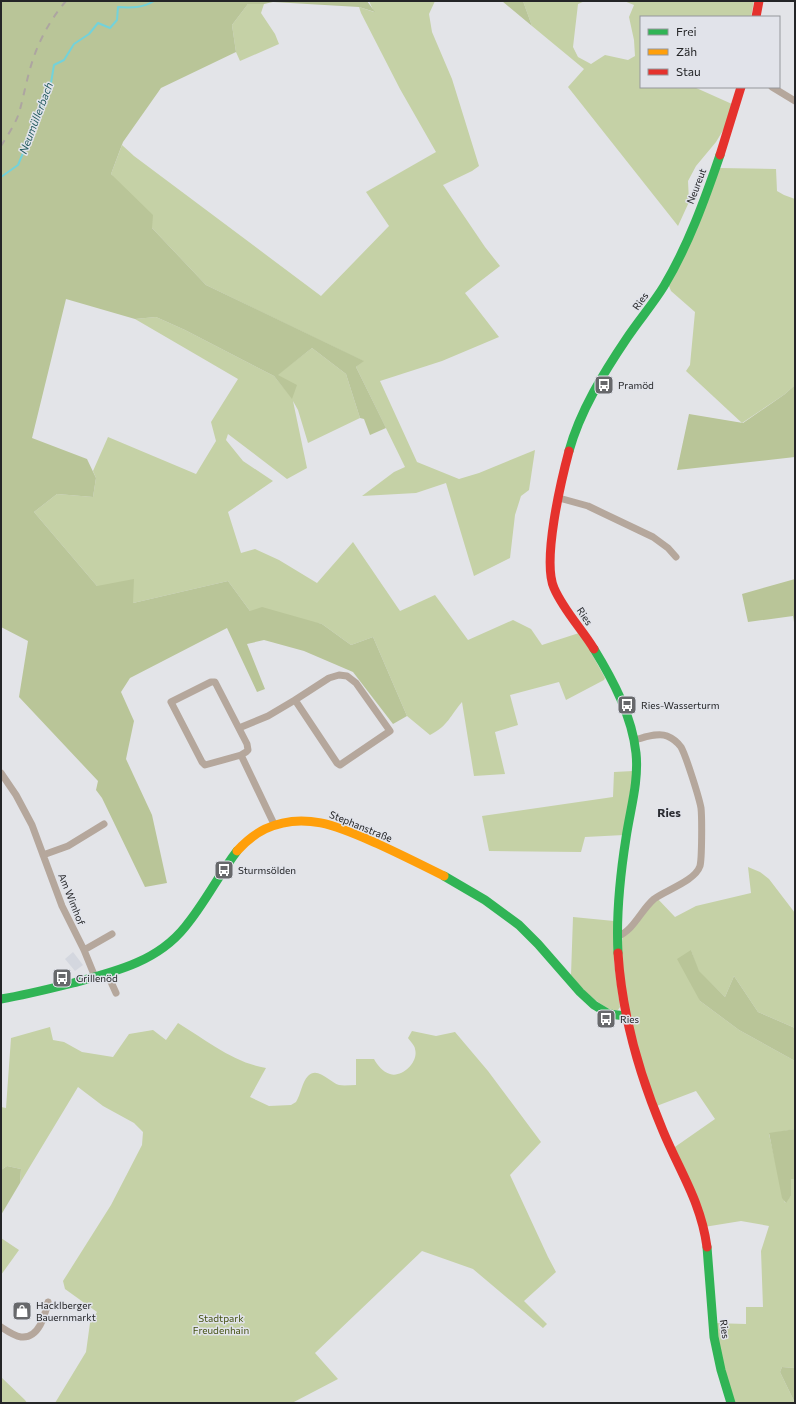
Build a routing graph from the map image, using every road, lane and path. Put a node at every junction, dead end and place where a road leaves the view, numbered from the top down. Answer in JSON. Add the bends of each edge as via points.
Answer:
{"nodes":[{"id":1,"x":759,"y":1,"type":"edge"},
{"id":2,"x":756,"y":16,"type":"edge"},
{"id":3,"x":741,"y":88,"type":"edge"},
{"id":4,"x":774,"y":88,"type":"edge"},
{"id":5,"x":795,"y":101,"type":"edge"},
{"id":6,"x":661,"y":290,"type":"joint"},
{"id":7,"x":559,"y":498,"type":"junction"},
{"id":8,"x":676,"y":557,"type":"dead end"},
{"id":9,"x":295,"y":700,"type":"junction"},
{"id":10,"x":239,"y":728,"type":"junction"},
{"id":11,"x":634,"y":740,"type":"junction"},
{"id":12,"x":240,"y":755,"type":"junction"},
{"id":13,"x":1,"y":773,"type":"edge"},
{"id":14,"x":104,"y":824,"type":"dead end"},
{"id":15,"x":274,"y":824,"type":"junction"},
{"id":16,"x":43,"y":855,"type":"junction"},
{"id":17,"x":112,"y":934,"type":"dead end"},
{"id":18,"x":618,"y":936,"type":"junction"},
{"id":19,"x":84,"y":950,"type":"junction"},
{"id":20,"x":107,"y":973,"type":"junction"},
{"id":21,"x":95,"y":977,"type":"junction"},
{"id":22,"x":116,"y":993,"type":"dead end"},
{"id":23,"x":1,"y":999,"type":"edge"},
{"id":24,"x":626,"y":1016,"type":"junction"},
{"id":25,"x":48,"y":1302,"type":"dead end"},
{"id":26,"x":1,"y":1327,"type":"edge"},
{"id":27,"x":731,"y":1403,"type":"edge"}],
"edges":[{"from":1,"to":2,"type":"street"},
{"from":3,"to":6,"type":"street","name":"Neureut","via":[[704,197],[685,243]]},
{"from":4,"to":5,"type":"street"},
{"from":6,"to":7,"type":"street","name":"Ries","via":[[593,394],[572,438]]},
{"from":7,"to":8,"type":"street","via":[[588,506],[653,537]]},
{"from":7,"to":11,"type":"street","name":"Ries","via":[[550,562],[552,585],[602,663],[622,703]]},
{"from":9,"to":9,"type":"street","via":[[340,765],[390,731],[356,683],[347,676],[329,678]]},
{"from":9,"to":10,"type":"street","via":[[268,716]]},
{"from":10,"to":12,"type":"street","via":[[248,750]]},
{"from":10,"to":12,"type":"street","via":[[215,682],[171,702],[202,762],[206,765]]},
{"from":11,"to":18,"type":"street","name":"Ries","via":[[637,779],[626,836]]},
{"from":11,"to":18,"type":"street","via":[[665,735],[681,748],[701,807],[700,865],[694,874],[652,900],[626,933]]},
{"from":12,"to":15,"type":"street"},
{"from":13,"to":16,"type":"street","name":"Am Wimhof","via":[[32,825]]},
{"from":14,"to":16,"type":"street","via":[[68,846]]},
{"from":15,"to":20,"type":"street","name":"Stephanstraße","via":[[251,836],[242,845],[183,931],[169,944],[146,958]]},
{"from":15,"to":24,"type":"street","name":"Stephanstraße","via":[[301,820],[320,822],[376,843],[433,870],[520,926],[596,1007],[613,1016]]},
{"from":16,"to":19,"type":"street","name":"Am Wimhof","via":[[62,906]]},
{"from":17,"to":19,"type":"street"},
{"from":18,"to":24,"type":"street","name":"Ries"},
{"from":19,"to":21,"type":"street","name":"Am Wimhof"},
{"from":20,"to":21,"type":"street","name":"Stephanstraße"},
{"from":20,"to":22,"type":"street"},
{"from":21,"to":23,"type":"street","name":"Stephanstraße"},
{"from":24,"to":27,"type":"street","name":"Ries","via":[[639,1069],[700,1213],[707,1244],[715,1340]]},
{"from":25,"to":26,"type":"street","via":[[42,1322],[36,1331],[26,1337],[16,1336]]}]}
